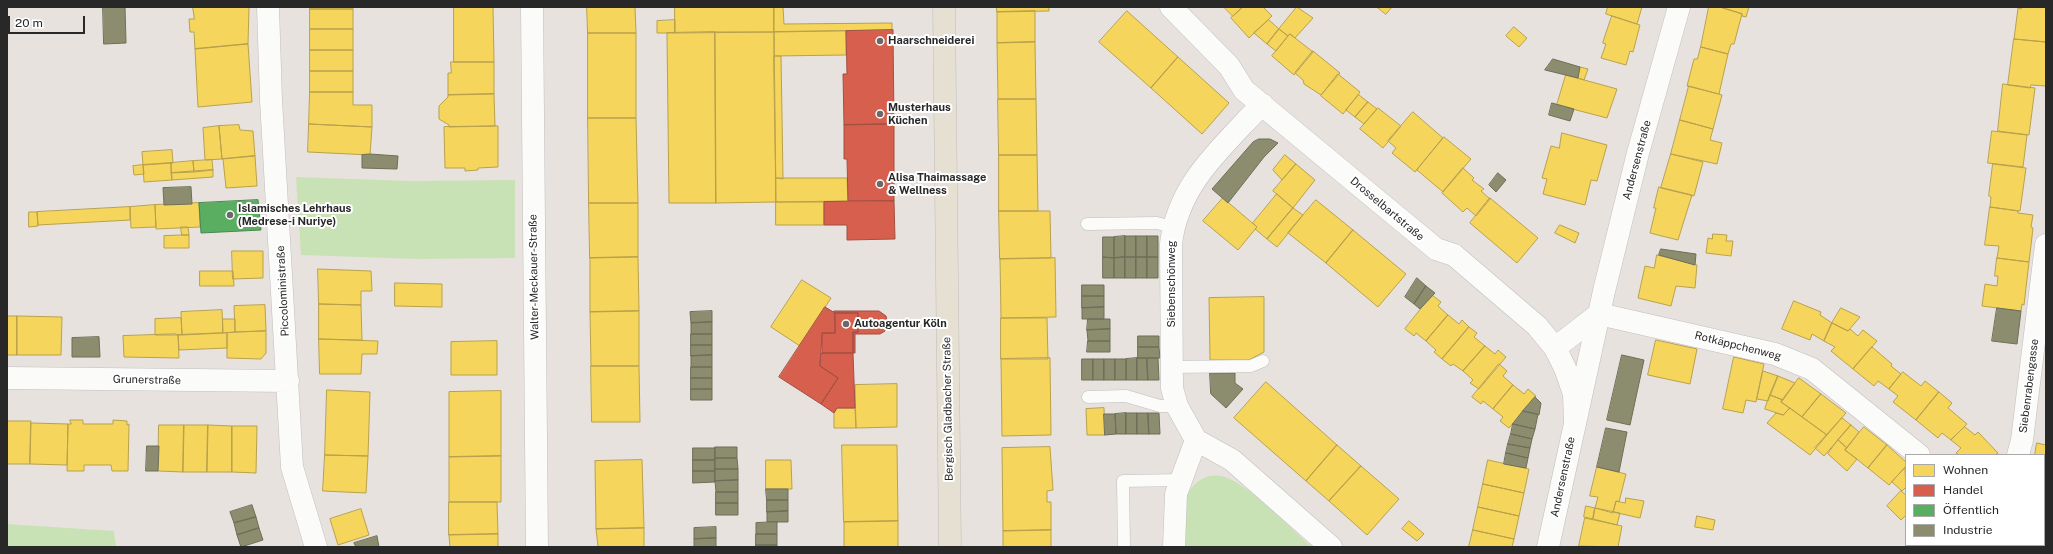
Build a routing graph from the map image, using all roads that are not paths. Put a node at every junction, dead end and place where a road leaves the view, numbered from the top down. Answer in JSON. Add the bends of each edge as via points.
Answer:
{"nodes":[{"id":1,"x":268,"y":7,"type":"edge"},
{"id":2,"x":532,"y":7,"type":"edge"},
{"id":3,"x":944,"y":7,"type":"edge"},
{"id":4,"x":1171,"y":7,"type":"edge"},
{"id":5,"x":1679,"y":7,"type":"edge"},
{"id":6,"x":1262,"y":104,"type":"junction"},
{"id":7,"x":1087,"y":224,"type":"dead end"},
{"id":8,"x":1173,"y":226,"type":"junction"},
{"id":9,"x":2046,"y":245,"type":"edge"},
{"id":10,"x":1599,"y":314,"type":"junction"},
{"id":11,"x":1555,"y":348,"type":"junction"},
{"id":12,"x":1263,"y":361,"type":"dead end"},
{"id":13,"x":1173,"y":367,"type":"junction"},
{"id":14,"x":7,"y":378,"type":"edge"},
{"id":15,"x":288,"y":381,"type":"junction"},
{"id":16,"x":1088,"y":397,"type":"dead end"},
{"id":17,"x":1177,"y":406,"type":"junction"},
{"id":18,"x":1576,"y":422,"type":"junction"},
{"id":19,"x":1196,"y":440,"type":"junction"},
{"id":20,"x":1918,"y":454,"type":"edge"},
{"id":21,"x":2018,"y":454,"type":"edge"},
{"id":22,"x":1181,"y":480,"type":"junction"},
{"id":23,"x":316,"y":547,"type":"edge"},
{"id":24,"x":537,"y":547,"type":"edge"},
{"id":25,"x":950,"y":547,"type":"edge"},
{"id":26,"x":1124,"y":547,"type":"edge"},
{"id":27,"x":1174,"y":547,"type":"edge"},
{"id":28,"x":1331,"y":547,"type":"edge"},
{"id":29,"x":1548,"y":547,"type":"edge"}],
"edges":[{"from":1,"to":15,"type":"street","name":"Piccoloministraße"},
{"from":2,"to":24,"type":"street","name":"Walter-Meckauer-Straße"},
{"from":3,"to":25,"type":"main road","name":"Bergisch Gladbacher Straße"},
{"from":4,"to":6,"type":"street","name":"Drosselbartstraße","via":[[1229,66],[1244,90]]},
{"from":5,"to":10,"type":"street","name":"Andersenstraße","via":[[1638,153]]},
{"from":6,"to":8,"type":"street","name":"Siebenschönweg","via":[[1195,180],[1180,206]]},
{"from":6,"to":11,"type":"street","name":"Drosselbartstraße","via":[[1436,249],[1454,255],[1537,326]]},
{"from":7,"to":8,"type":"lane","via":[[1157,223]]},
{"from":8,"to":13,"type":"street","name":"Siebenschönweg"},
{"from":9,"to":21,"type":"street","name":"Siebenrabengasse"},
{"from":10,"to":11,"type":"street"},
{"from":10,"to":18,"type":"street","name":"Andersenstraße"},
{"from":10,"to":20,"type":"street","name":"Rotkäppchenweg","via":[[1775,354],[1812,369]]},
{"from":11,"to":18,"type":"street","name":"Drosselbartstraße","via":[[1574,394]]},
{"from":12,"to":13,"type":"lane","via":[[1252,366]]},
{"from":13,"to":17,"type":"street","name":"Siebenschönweg","via":[[1172,388]]},
{"from":14,"to":15,"type":"street","name":"Grunerstraße"},
{"from":15,"to":23,"type":"street","name":"Piccoloministraße","via":[[292,466]]},
{"from":16,"to":17,"type":"lane","via":[[1126,396],[1160,406]]},
{"from":17,"to":19,"type":"street","name":"Siebenschönweg"},
{"from":18,"to":29,"type":"street","name":"Andersenstraße"},
{"from":19,"to":22,"type":"street"},
{"from":19,"to":28,"type":"street","via":[[1232,460]]},
{"from":22,"to":26,"type":"lane","via":[[1123,481]]},
{"from":22,"to":27,"type":"street","via":[[1174,506]]}]}
